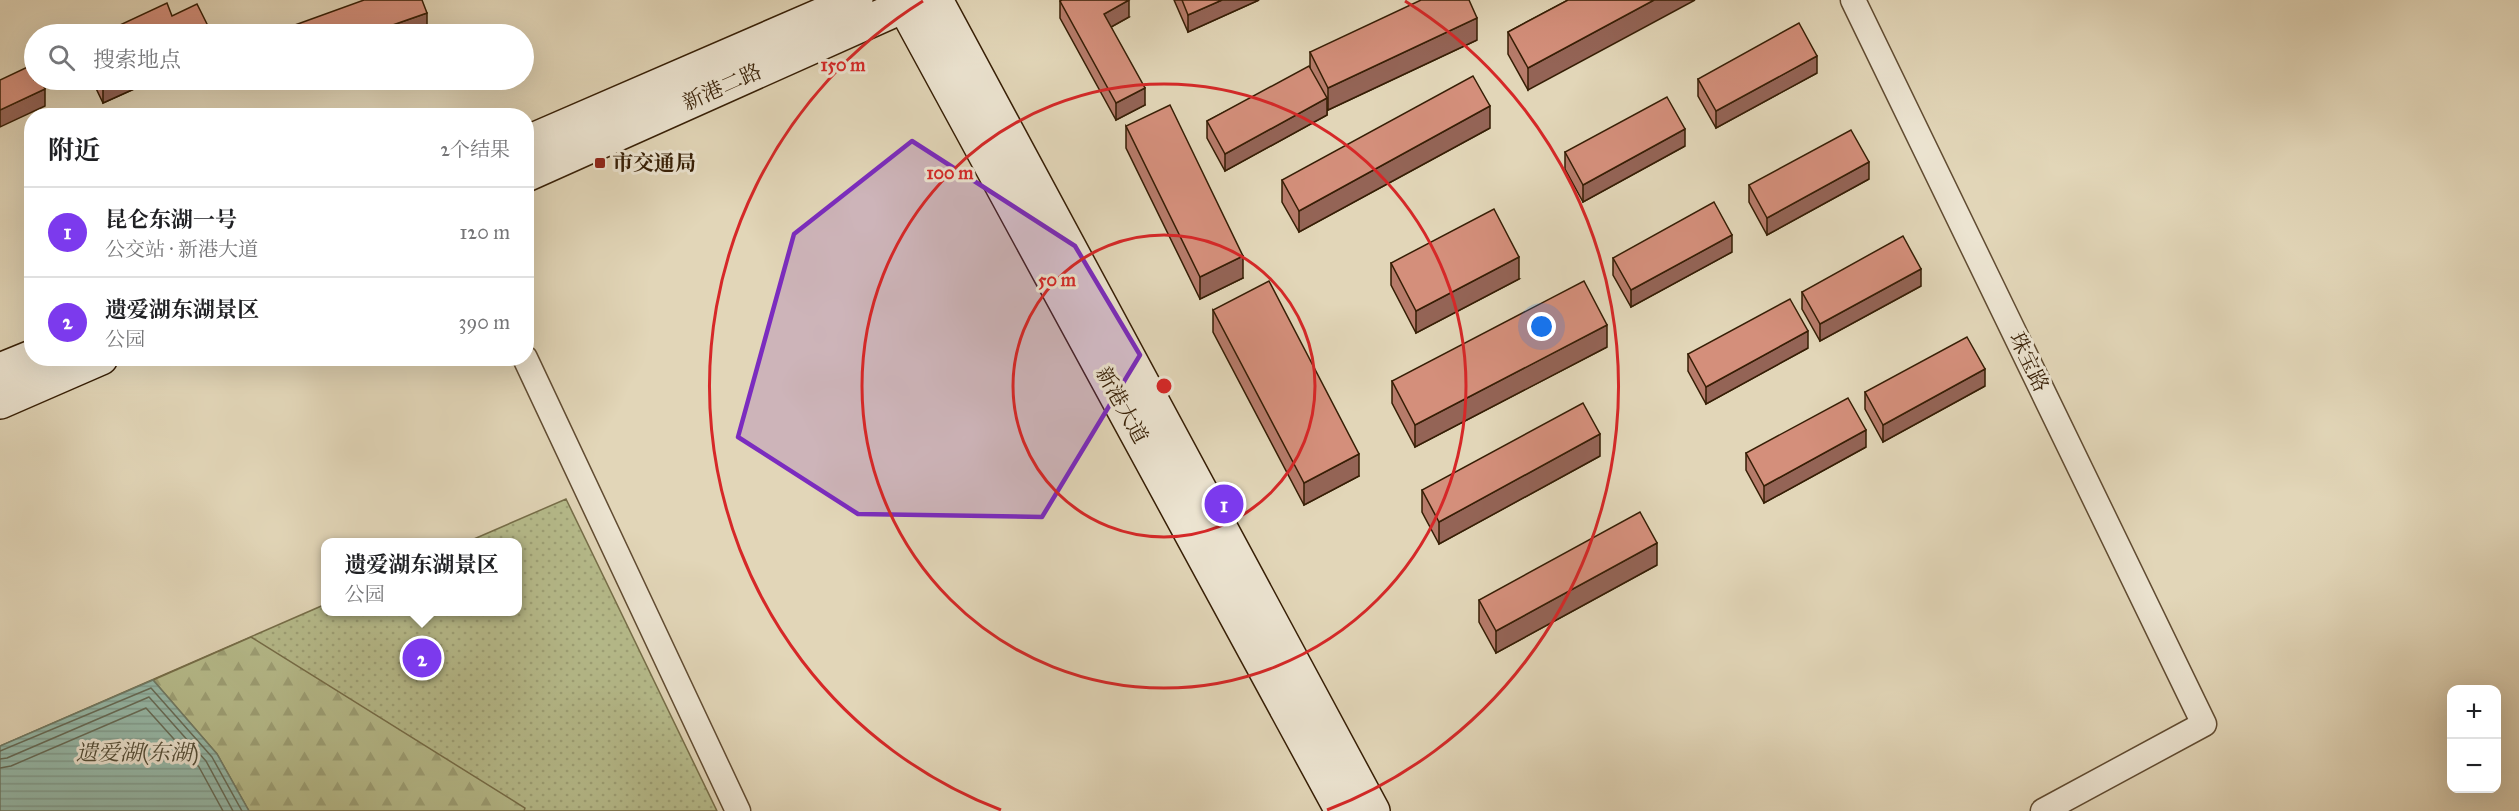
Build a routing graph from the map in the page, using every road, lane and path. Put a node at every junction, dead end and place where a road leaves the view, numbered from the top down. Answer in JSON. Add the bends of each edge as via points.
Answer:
{"nodes":[{"id":1,"x":856,"y":0,"type":"edge"},
{"id":2,"x":1853,"y":0,"type":"edge"},
{"id":3,"x":915,"y":1,"type":"edge"},
{"id":4,"x":534,"y":140,"type":"edge"},
{"id":5,"x":534,"y":170,"type":"edge"},
{"id":6,"x":24,"y":360,"type":"edge"},
{"id":7,"x":82,"y":366,"type":"edge"},
{"id":8,"x":529,"y":366,"type":"edge"},
{"id":9,"x":0,"y":370,"type":"edge"},
{"id":10,"x":0,"y":402,"type":"edge"},
{"id":11,"x":738,"y":811,"type":"edge"},
{"id":12,"x":1342,"y":811,"type":"edge"},
{"id":13,"x":1373,"y":811,"type":"edge"},
{"id":14,"x":2043,"y":811,"type":"edge"}],
"edges":[{"from":1,"to":4,"type":"main road","name":"新港二路"},
{"from":2,"to":14,"type":"street","name":"珠宝路","via":[[2204,724]]},
{"from":3,"to":5,"type":"main road","name":"新港二路"},
{"from":3,"to":12,"type":"main road","name":"新港大道"},
{"from":3,"to":13,"type":"main road","name":"新港大道"},
{"from":6,"to":9,"type":"main road"},
{"from":7,"to":10,"type":"main road"},
{"from":8,"to":11,"type":"street"}]}
